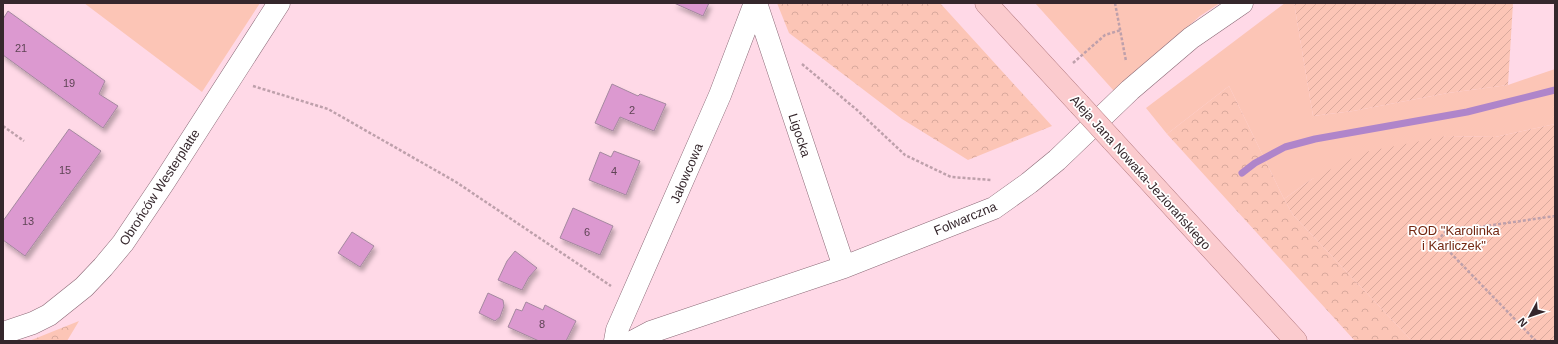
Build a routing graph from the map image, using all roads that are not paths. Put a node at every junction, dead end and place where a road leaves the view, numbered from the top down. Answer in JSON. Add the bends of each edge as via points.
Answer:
{"nodes":[{"id":1,"x":279,"y":3,"type":"edge"},
{"id":2,"x":756,"y":3,"type":"edge"},
{"id":3,"x":986,"y":3,"type":"edge"},
{"id":4,"x":1242,"y":3,"type":"edge"},
{"id":5,"x":844,"y":267,"type":"junction"},
{"id":6,"x":3,"y":333,"type":"edge"},
{"id":7,"x":615,"y":341,"type":"edge"},
{"id":8,"x":634,"y":341,"type":"edge"},
{"id":9,"x":1296,"y":341,"type":"edge"}],
"edges":[{"from":1,"to":6,"type":"street","name":"Obrońców Westerplatte","via":[[164,182],[123,243],[103,267],[84,287],[49,315]]},
{"from":2,"to":5,"type":"street","name":"Ligocka"},
{"from":2,"to":7,"type":"street","name":"Jałowcowa","via":[[720,94],[617,330]]},
{"from":3,"to":9,"type":"main road","name":"Aleja Jana Nowaka-Jeziorańskiego","bridge":true},
{"from":4,"to":5,"type":"street","name":"Folwarczna","via":[[1191,38],[1130,90],[1057,160],[994,208]]},
{"from":5,"to":8,"type":"street","name":"Folwarczna","via":[[651,332]]}]}
